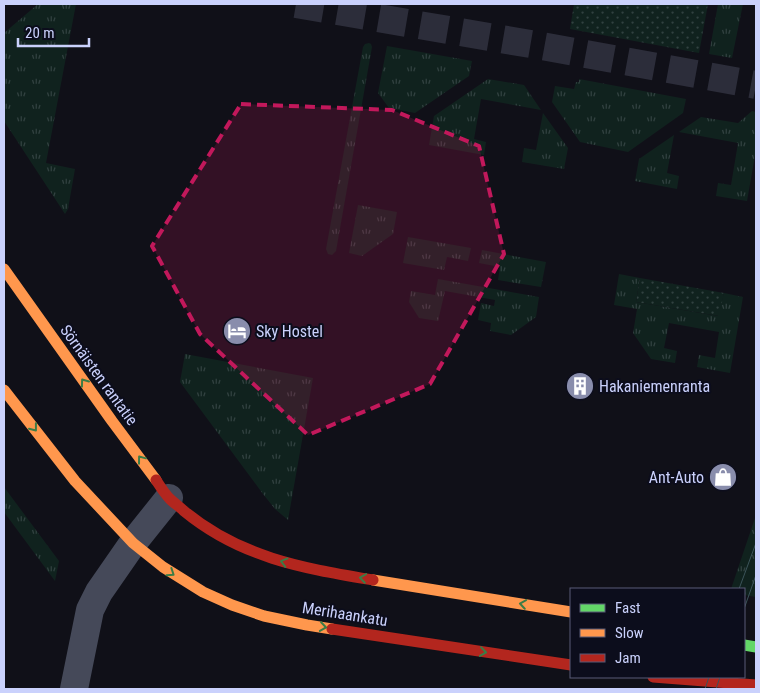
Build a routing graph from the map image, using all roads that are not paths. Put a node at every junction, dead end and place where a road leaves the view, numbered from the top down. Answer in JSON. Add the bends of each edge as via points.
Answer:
{"nodes":[{"id":1,"x":4,"y":270,"type":"edge"},
{"id":2,"x":4,"y":390,"type":"edge"},
{"id":3,"x":169,"y":498,"type":"junction"},
{"id":4,"x":133,"y":542,"type":"junction"},
{"id":5,"x":570,"y":612,"type":"edge"},
{"id":6,"x":570,"y":665,"type":"edge"},
{"id":7,"x":666,"y":678,"type":"edge"},
{"id":8,"x":756,"y":685,"type":"edge"},
{"id":9,"x":74,"y":689,"type":"edge"}],
"edges":[{"from":3,"to":1,"type":"main road","name":"Sörnäisten rantatie","one_way":true},
{"from":2,"to":4,"type":"main road","one_way":true,"via":[[75,481]]},
{"from":3,"to":4,"type":"street"},
{"from":5,"to":3,"type":"main road","one_way":true,"via":[[332,573],[272,559],[225,539],[200,524]]},
{"from":4,"to":6,"type":"main road","name":"Merihaankatu","one_way":true,"via":[[163,567],[204,592],[264,616]]},
{"from":4,"to":9,"type":"street","via":[[90,610]]},
{"from":7,"to":8,"type":"main road"}]}
